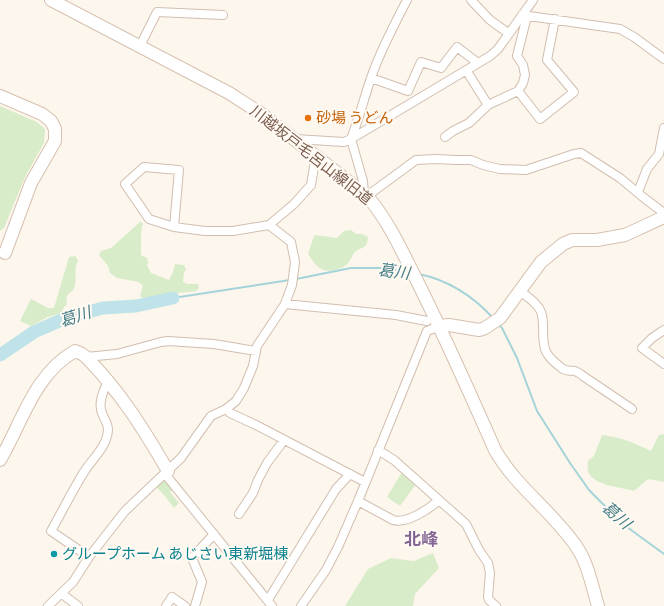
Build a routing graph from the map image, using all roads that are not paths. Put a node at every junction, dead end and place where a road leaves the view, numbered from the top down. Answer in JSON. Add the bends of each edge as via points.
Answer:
{"nodes":[{"id":1,"x":51,"y":0,"type":"edge"},
{"id":2,"x":407,"y":0,"type":"edge"},
{"id":3,"x":471,"y":0,"type":"edge"},
{"id":4,"x":533,"y":0,"type":"edge"},
{"id":5,"x":223,"y":15,"type":"dead end"},
{"id":6,"x":524,"y":16,"type":"junction"},
{"id":7,"x":555,"y":19,"type":"junction"},
{"id":8,"x":508,"y":34,"type":"junction"},
{"id":9,"x":140,"y":46,"type":"junction"},
{"id":10,"x":664,"y":60,"type":"edge"},
{"id":11,"x":478,"y":63,"type":"junction"},
{"id":12,"x":466,"y":70,"type":"junction"},
{"id":13,"x":371,"y":78,"type":"junction"},
{"id":14,"x":518,"y":91,"type":"junction"},
{"id":15,"x":0,"y":96,"type":"edge"},
{"id":16,"x":488,"y":105,"type":"junction"},
{"id":17,"x":664,"y":128,"type":"edge"},
{"id":18,"x":445,"y":137,"type":"dead end"},
{"id":19,"x":294,"y":139,"type":"junction"},
{"id":20,"x":351,"y":139,"type":"junction"},
{"id":21,"x":316,"y":155,"type":"junction"},
{"id":22,"x":638,"y":192,"type":"junction"},
{"id":23,"x":365,"y":195,"type":"junction"},
{"id":24,"x":663,"y":219,"type":"edge"},
{"id":25,"x":269,"y":225,"type":"junction"},
{"id":26,"x":174,"y":227,"type":"junction"},
{"id":27,"x":2,"y":256,"type":"edge"},
{"id":28,"x":520,"y":291,"type":"junction"},
{"id":29,"x":285,"y":304,"type":"junction"},
{"id":30,"x":427,"y":321,"type":"dead end"},
{"id":31,"x":440,"y":326,"type":"junction"},
{"id":32,"x":664,"y":330,"type":"edge"},
{"id":33,"x":256,"y":351,"type":"junction"},
{"id":34,"x":86,"y":357,"type":"junction"},
{"id":35,"x":664,"y":364,"type":"edge"},
{"id":36,"x":108,"y":382,"type":"junction"},
{"id":37,"x":226,"y":409,"type":"junction"},
{"id":38,"x":632,"y":409,"type":"dead end"},
{"id":39,"x":284,"y":440,"type":"junction"},
{"id":40,"x":378,"y":450,"type":"junction"},
{"id":41,"x":0,"y":460,"type":"edge"},
{"id":42,"x":166,"y":472,"type":"junction"},
{"id":43,"x":350,"y":474,"type":"junction"},
{"id":44,"x":365,"y":482,"type":"junction"},
{"id":45,"x":439,"y":500,"type":"junction"},
{"id":46,"x":358,"y":501,"type":"junction"},
{"id":47,"x":239,"y":514,"type":"dead end"},
{"id":48,"x":214,"y":534,"type":"junction"},
{"id":49,"x":88,"y":557,"type":"junction"},
{"id":50,"x":62,"y":594,"type":"junction"},
{"id":51,"x":270,"y":603,"type":"edge"},
{"id":52,"x":48,"y":606,"type":"edge"},
{"id":53,"x":78,"y":606,"type":"edge"},
{"id":54,"x":166,"y":606,"type":"edge"},
{"id":55,"x":185,"y":606,"type":"edge"},
{"id":56,"x":194,"y":606,"type":"edge"},
{"id":57,"x":301,"y":606,"type":"edge"},
{"id":58,"x":496,"y":606,"type":"edge"},
{"id":59,"x":598,"y":606,"type":"edge"}],
"edges":[{"from":1,"to":9,"type":"street","name":"川越坂戸毛呂山線旧道"},
{"from":2,"to":13,"type":"street"},
{"from":3,"to":8,"type":"street"},
{"from":4,"to":6,"type":"street"},
{"from":5,"to":9,"type":"street","via":[[157,12]]},
{"from":6,"to":7,"type":"street"},
{"from":6,"to":8,"type":"street"},
{"from":6,"to":14,"type":"street","via":[[517,56],[525,74]]},
{"from":7,"to":10,"type":"street","via":[[620,29]]},
{"from":7,"to":14,"type":"street","via":[[547,60],[574,92],[540,119]]},
{"from":8,"to":11,"type":"street","via":[[498,49]]},
{"from":9,"to":19,"type":"street","name":"川越坂戸毛呂山線旧道","via":[[229,93]]},
{"from":11,"to":12,"type":"street"},
{"from":11,"to":13,"type":"street","via":[[457,47],[441,68],[421,62],[408,91]]},
{"from":12,"to":16,"type":"street"},
{"from":12,"to":20,"type":"street"},
{"from":13,"to":20,"type":"street"},
{"from":14,"to":16,"type":"street"},
{"from":15,"to":27,"type":"street","via":[[42,114],[51,121],[55,129],[55,141],[31,183]]},
{"from":16,"to":18,"type":"street","via":[[469,123]]},
{"from":17,"to":22,"type":"street","via":[[659,154],[647,169]]},
{"from":19,"to":20,"type":"street","via":[[344,142]]},
{"from":19,"to":21,"type":"street","name":"川越坂戸毛呂山線旧道"},
{"from":20,"to":23,"type":"street"},
{"from":21,"to":23,"type":"street","name":"川越坂戸毛呂山線旧道"},
{"from":21,"to":25,"type":"street","via":[[311,185],[294,204]]},
{"from":22,"to":23,"type":"street","via":[[581,153],[526,170],[483,165],[471,160],[416,160]]},
{"from":22,"to":24,"type":"street"},
{"from":23,"to":31,"type":"street","name":"川越坂戸毛呂山線旧道","via":[[387,224]]},
{"from":24,"to":28,"type":"street","via":[[625,235],[598,240],[572,240],[563,244],[541,262]]},
{"from":25,"to":26,"type":"street","via":[[233,231]]},
{"from":25,"to":29,"type":"street","via":[[291,242],[295,262],[292,285]]},
{"from":26,"to":26,"type":"street","via":[[149,219],[125,184],[144,167],[179,170]]},
{"from":28,"to":31,"type":"street","via":[[498,319],[485,328],[479,330]]},
{"from":28,"to":38,"type":"street","via":[[541,311],[544,319],[544,350],[550,357],[568,372],[575,371]]},
{"from":29,"to":30,"type":"street"},
{"from":29,"to":33,"type":"street"},
{"from":31,"to":40,"type":"street","via":[[427,331]]},
{"from":31,"to":59,"type":"street","name":"川越坂戸毛呂山線旧道","via":[[495,450],[514,478],[576,546],[584,561]]},
{"from":32,"to":35,"type":"street","via":[[642,348]]},
{"from":33,"to":34,"type":"street","via":[[214,344],[168,341],[117,354]]},
{"from":33,"to":37,"type":"street","via":[[253,366],[240,395]]},
{"from":34,"to":36,"type":"street"},
{"from":34,"to":41,"type":"street","via":[[75,351],[66,356],[42,382],[30,400]]},
{"from":36,"to":42,"type":"street","via":[[133,413]]},
{"from":36,"to":49,"type":"street","via":[[100,406],[108,431],[104,443],[51,531]]},
{"from":37,"to":39,"type":"street"},
{"from":37,"to":42,"type":"street","via":[[211,416],[181,458]]},
{"from":39,"to":43,"type":"street"},
{"from":39,"to":47,"type":"street","via":[[267,463],[253,493]]},
{"from":40,"to":44,"type":"street"},
{"from":40,"to":45,"type":"street","via":[[394,460]]},
{"from":42,"to":48,"type":"street"},
{"from":42,"to":49,"type":"street","via":[[125,511]]},
{"from":43,"to":44,"type":"street"},
{"from":43,"to":51,"type":"street","via":[[336,489]]},
{"from":44,"to":46,"type":"street"},
{"from":45,"to":46,"type":"street","via":[[428,510],[398,521]]},
{"from":45,"to":58,"type":"street","via":[[466,524],[488,563],[488,597]]},
{"from":46,"to":57,"type":"street","via":[[326,570]]},
{"from":48,"to":51,"type":"street"},
{"from":48,"to":56,"type":"street","via":[[192,558],[202,582]]},
{"from":49,"to":50,"type":"street","via":[[73,582]]},
{"from":50,"to":52,"type":"street"},
{"from":50,"to":53,"type":"street"},
{"from":54,"to":55,"type":"street","via":[[172,597]]}]}
